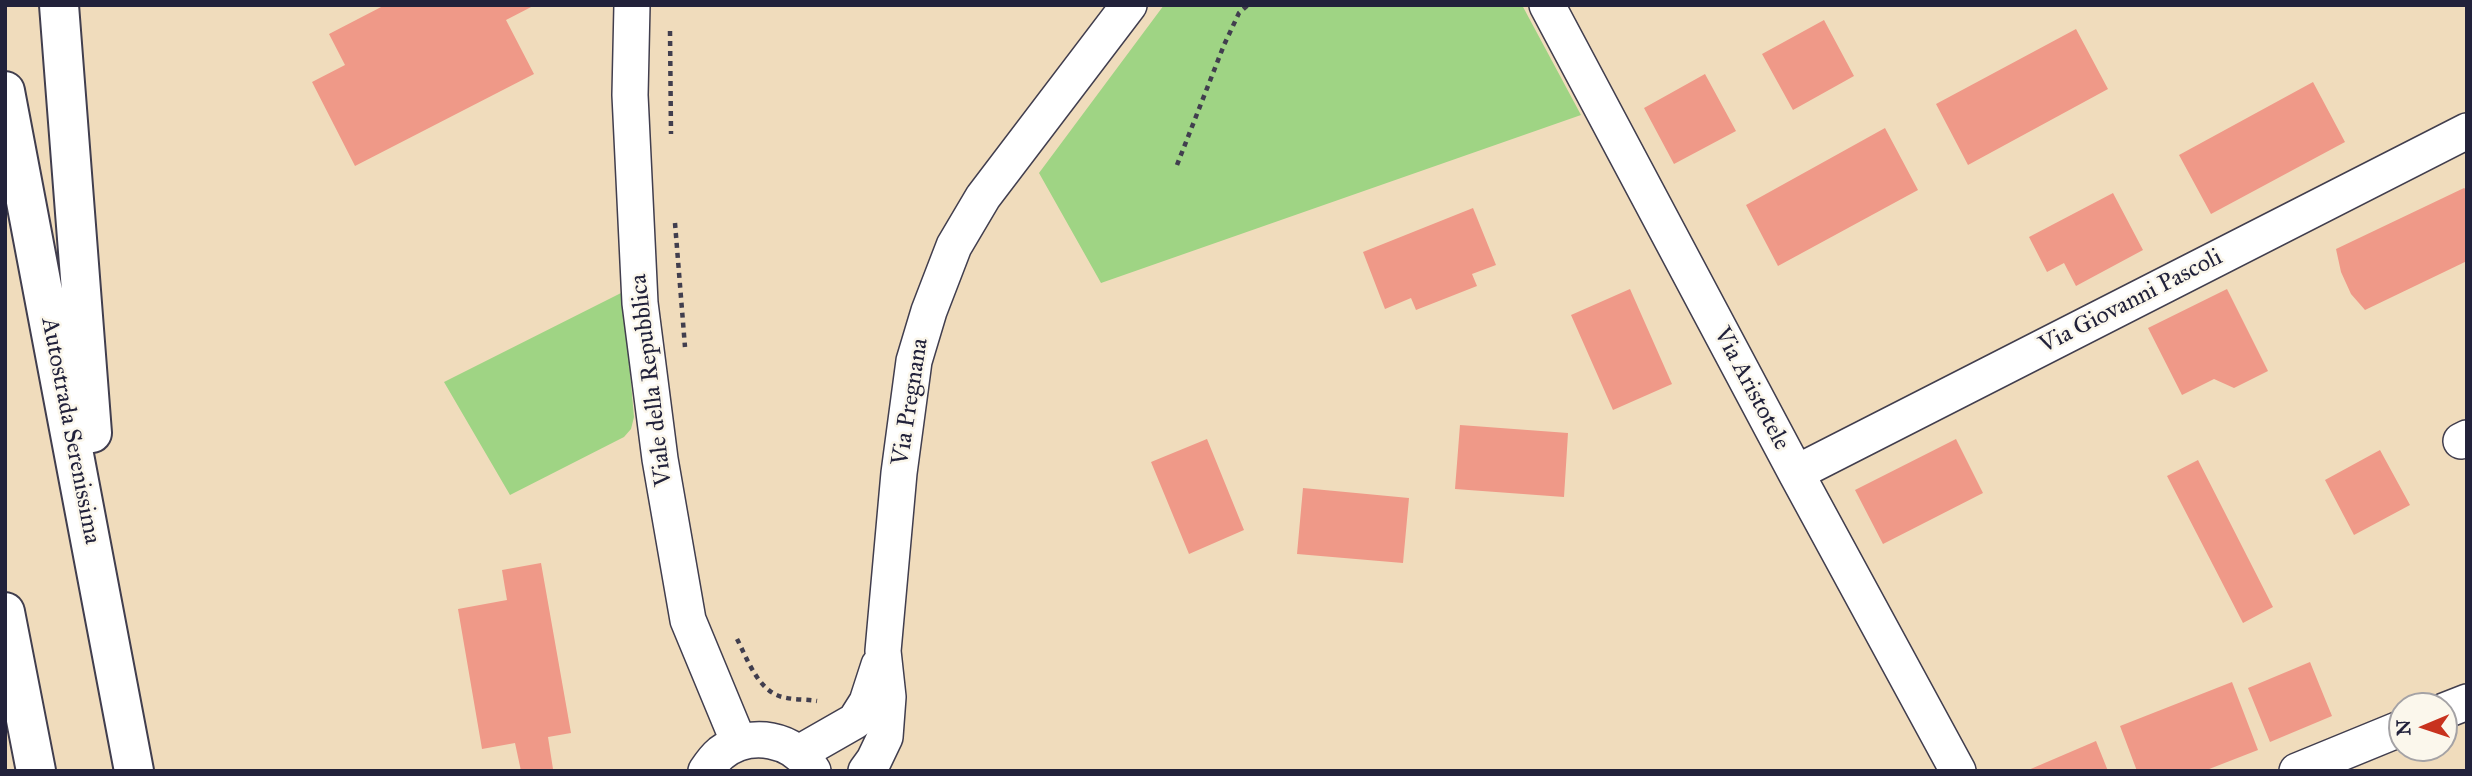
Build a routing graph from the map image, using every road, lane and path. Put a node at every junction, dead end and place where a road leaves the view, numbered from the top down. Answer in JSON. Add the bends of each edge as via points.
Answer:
{"nodes":[{"id":1,"x":59,"y":5,"type":"edge"},
{"id":2,"x":632,"y":5,"type":"edge"},
{"id":3,"x":1129,"y":5,"type":"edge"},
{"id":4,"x":1248,"y":5,"type":"edge"},
{"id":5,"x":1547,"y":5,"type":"edge"},
{"id":6,"x":670,"y":30,"type":"dead end"},
{"id":7,"x":5,"y":91,"type":"edge"},
{"id":8,"x":2467,"y":131,"type":"edge"},
{"id":9,"x":671,"y":141,"type":"dead end"},
{"id":10,"x":1177,"y":165,"type":"dead end"},
{"id":11,"x":674,"y":210,"type":"dead end"},
{"id":12,"x":685,"y":348,"type":"dead end"},
{"id":13,"x":1796,"y":473,"type":"junction"},
{"id":14,"x":5,"y":612,"type":"edge"},
{"id":15,"x":107,"y":627,"type":"junction"},
{"id":16,"x":732,"y":629,"type":"dead end"},
{"id":17,"x":883,"y":651,"type":"junction"},
{"id":18,"x":855,"y":722,"type":"junction"},
{"id":19,"x":2388,"y":734,"type":"edge"},
{"id":20,"x":739,"y":743,"type":"junction"},
{"id":21,"x":806,"y":762,"type":"edge"},
{"id":22,"x":36,"y":771,"type":"edge"},
{"id":23,"x":134,"y":771,"type":"edge"},
{"id":24,"x":706,"y":771,"type":"edge"},
{"id":25,"x":866,"y":771,"type":"edge"},
{"id":26,"x":1958,"y":771,"type":"edge"},
{"id":27,"x":2297,"y":771,"type":"edge"}],
"edges":[{"from":1,"to":15,"type":"highway"},
{"from":2,"to":20,"type":"street","name":"Viale della Repubblica","via":[[630,95],[640,303],[660,459],[688,620]]},
{"from":3,"to":17,"type":"street","name":"Via Pregnana","via":[[983,197],[954,246],[929,311],[914,361]]},
{"from":4,"to":10,"type":"path","via":[[1229,34]]},
{"from":5,"to":13,"type":"street","name":"Via Aristotele"},
{"from":6,"to":9,"type":"path"},
{"from":7,"to":15,"type":"highway","name":"Autostrada Serenissima"},
{"from":8,"to":13,"type":"street","name":"Via Giovanni Pascoli"},
{"from":11,"to":12,"type":"path"},
{"from":13,"to":26,"type":"street","name":"Via Aristotele"},
{"from":14,"to":22,"type":"highway"},
{"from":15,"to":23,"type":"highway","name":"Autostrada Serenissima"},
{"from":16,"to":18,"type":"path","via":[[768,690],[833,704]]},
{"from":17,"to":18,"type":"street","name":"Via Pregnana","via":[[867,702]]},
{"from":17,"to":25,"type":"street","name":"Via Pregnana","via":[[888,697],[885,737]]},
{"from":18,"to":21,"type":"street"},
{"from":19,"to":27,"type":"street"},
{"from":20,"to":21,"type":"street","via":[[759,739],[780,742]]},
{"from":20,"to":24,"type":"street","via":[[720,754]]}]}
